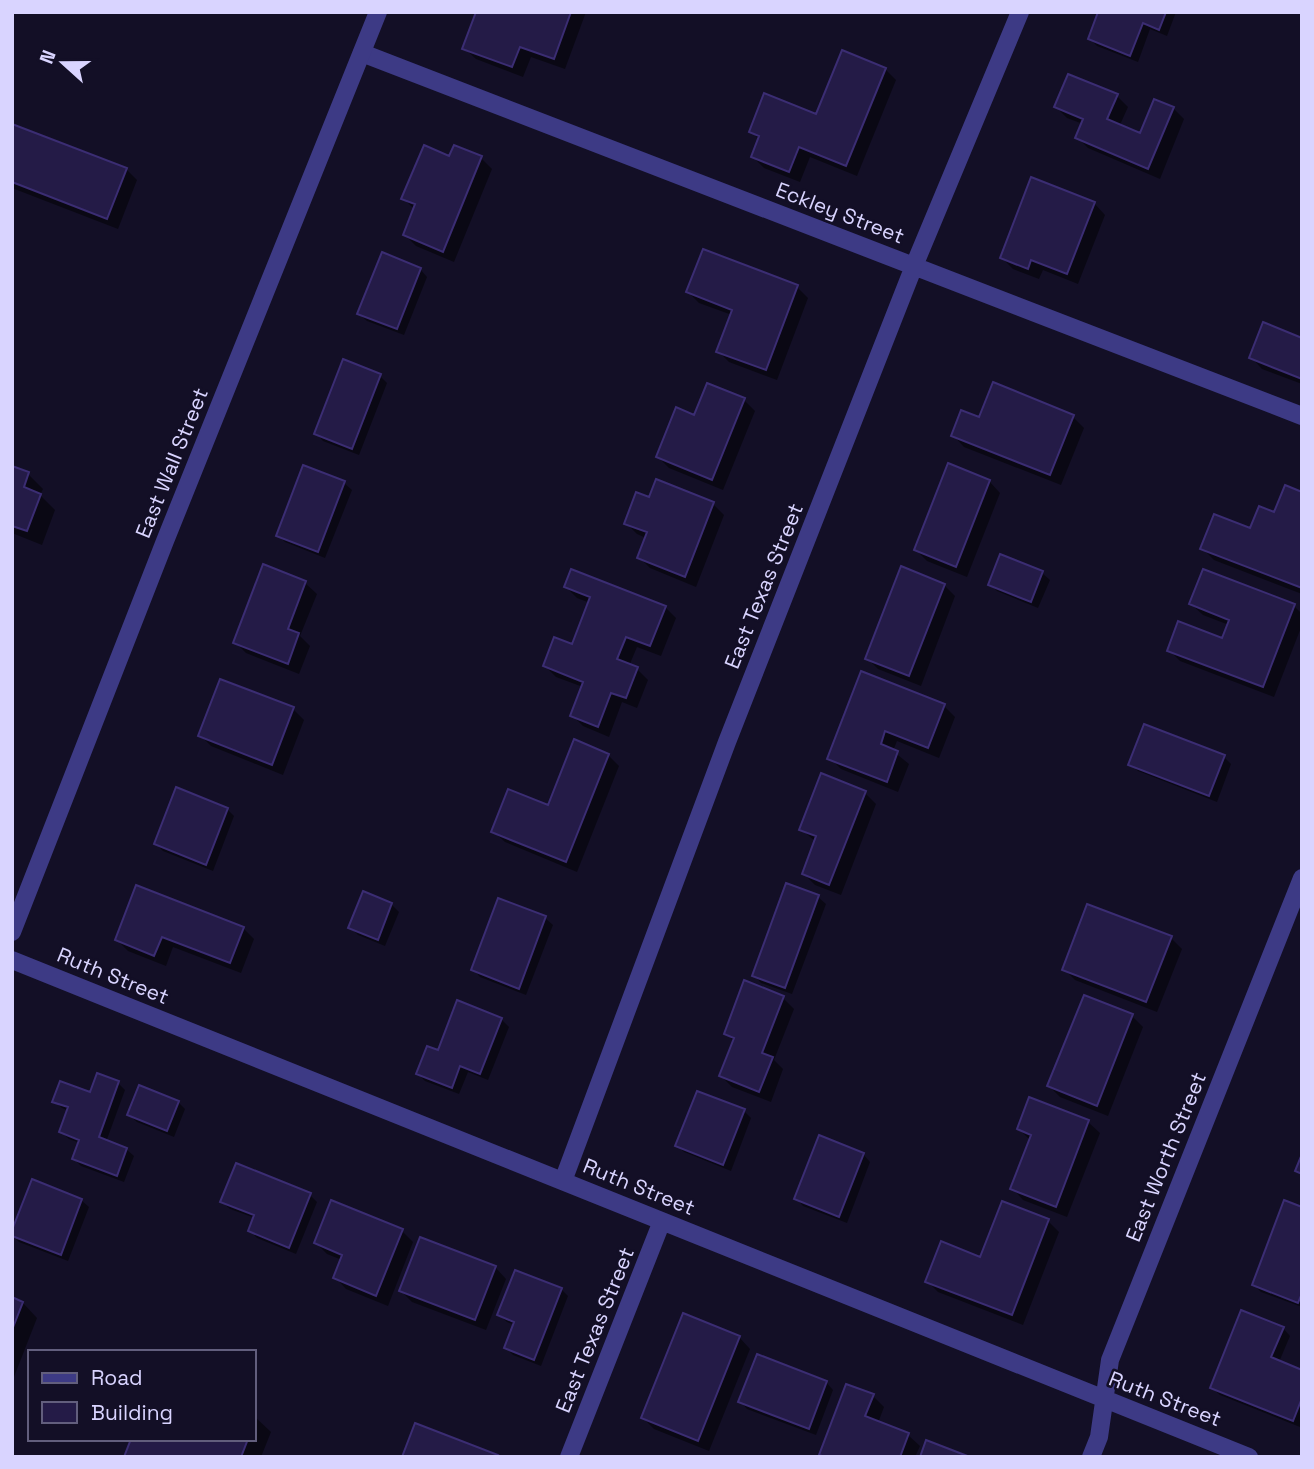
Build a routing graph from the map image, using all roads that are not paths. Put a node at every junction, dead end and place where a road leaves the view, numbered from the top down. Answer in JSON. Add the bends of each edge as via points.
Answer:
{"nodes":[{"id":1,"x":378,"y":12,"type":"edge"},
{"id":2,"x":1020,"y":12,"type":"edge"},
{"id":3,"x":362,"y":53,"type":"junction"},
{"id":4,"x":914,"y":266,"type":"junction"},
{"id":5,"x":1302,"y":416,"type":"edge"},
{"id":6,"x":1302,"y":878,"type":"edge"},
{"id":7,"x":12,"y":932,"type":"edge"},
{"id":8,"x":12,"y":960,"type":"edge"},
{"id":9,"x":563,"y":1181,"type":"junction"},
{"id":10,"x":663,"y":1221,"type":"junction"},
{"id":11,"x":1104,"y":1400,"type":"junction"},
{"id":12,"x":569,"y":1457,"type":"edge"},
{"id":13,"x":1091,"y":1457,"type":"edge"},
{"id":14,"x":1249,"y":1457,"type":"edge"}],
"edges":[{"from":1,"to":3,"type":"street","name":"East Wall Street"},
{"from":2,"to":4,"type":"street","name":"East Texas Street"},
{"from":3,"to":4,"type":"street","name":"Eckley Street"},
{"from":3,"to":7,"type":"street","name":"East Wall Street"},
{"from":4,"to":5,"type":"street","name":"Eckley Street"},
{"from":4,"to":9,"type":"street","name":"East Texas Street","via":[[727,742]]},
{"from":6,"to":11,"type":"street","name":"East Worth Street","via":[[1110,1360]]},
{"from":8,"to":9,"type":"street","name":"Ruth Street"},
{"from":9,"to":10,"type":"street","name":"Ruth Street"},
{"from":10,"to":11,"type":"street","name":"Ruth Street"},
{"from":10,"to":12,"type":"street","name":"East Texas Street"},
{"from":11,"to":13,"type":"street","name":"East Worth Street"},
{"from":11,"to":14,"type":"street","name":"Ruth Street"}]}
